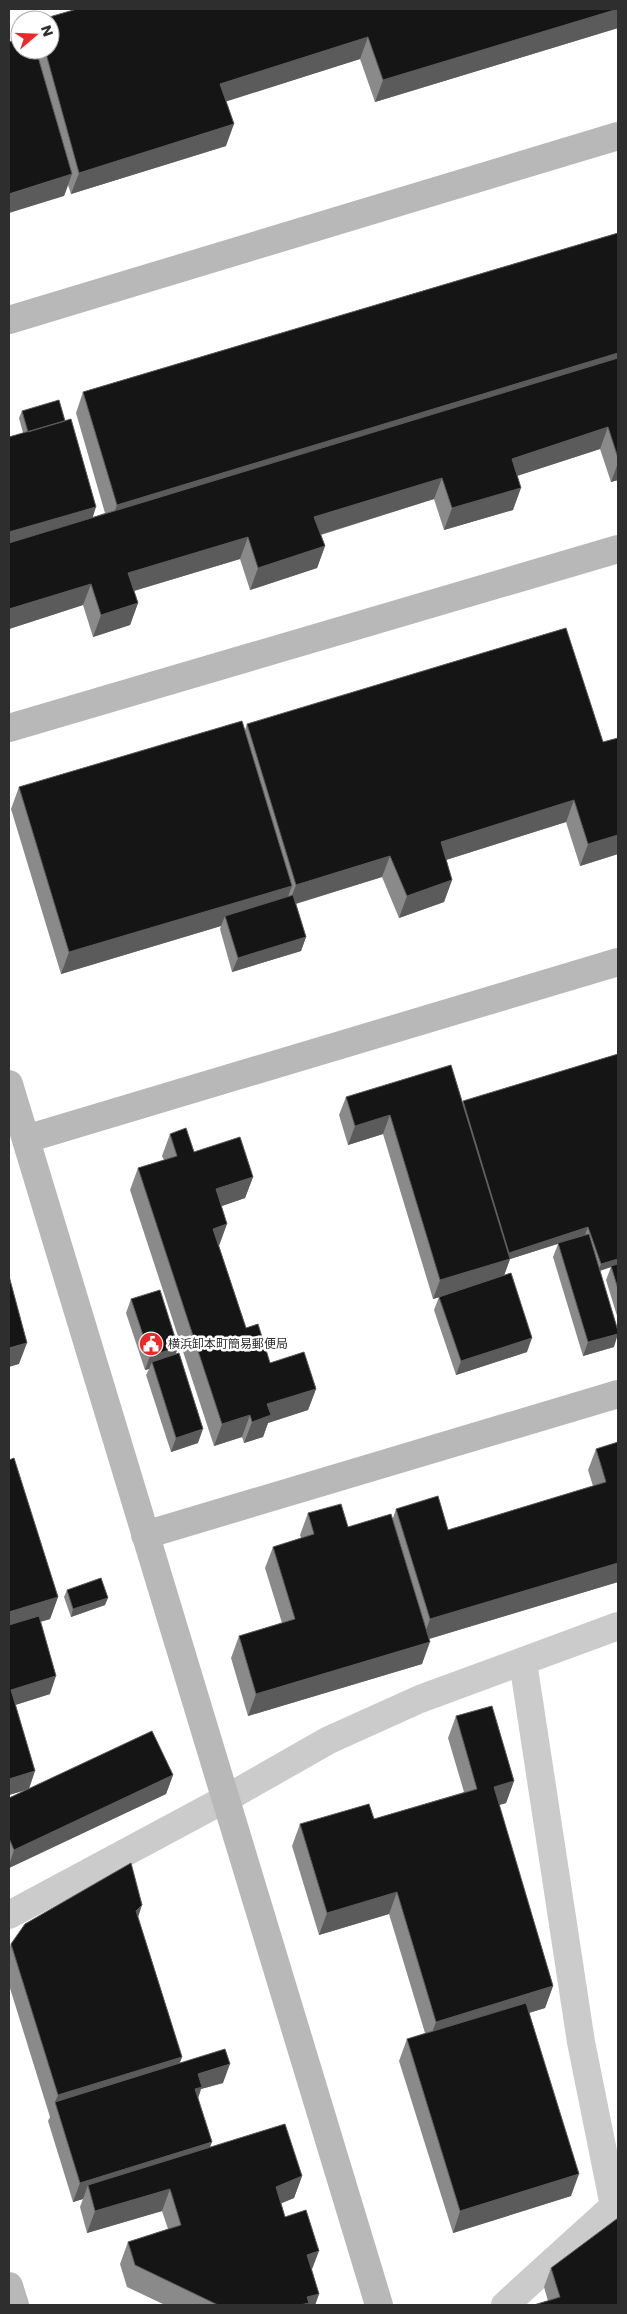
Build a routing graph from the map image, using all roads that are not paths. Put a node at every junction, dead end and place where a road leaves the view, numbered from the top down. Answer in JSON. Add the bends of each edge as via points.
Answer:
{"nodes":[{"id":1,"x":618,"y":136,"type":"edge"},
{"id":2,"x":9,"y":320,"type":"edge"},
{"id":3,"x":618,"y":549,"type":"edge"},
{"id":4,"x":9,"y":728,"type":"edge"},
{"id":5,"x":618,"y":962,"type":"edge"},
{"id":6,"x":9,"y":1084,"type":"edge"},
{"id":7,"x":26,"y":1140,"type":"junction"},
{"id":8,"x":618,"y":1394,"type":"edge"},
{"id":9,"x":145,"y":1535,"type":"junction"},
{"id":10,"x":618,"y":1626,"type":"edge"},
{"id":11,"x":523,"y":1662,"type":"junction"},
{"id":12,"x":227,"y":1798,"type":"junction"},
{"id":13,"x":9,"y":1915,"type":"edge"},
{"id":14,"x":9,"y":2286,"type":"edge"},
{"id":15,"x":14,"y":2305,"type":"edge"},
{"id":16,"x":379,"y":2305,"type":"edge"},
{"id":17,"x":506,"y":2305,"type":"edge"}],
"edges":[{"from":1,"to":2,"type":"street"},
{"from":3,"to":4,"type":"street"},
{"from":5,"to":7,"type":"street"},
{"from":6,"to":7,"type":"street"},
{"from":7,"to":9,"type":"street"},
{"from":8,"to":9,"type":"street"},
{"from":9,"to":12,"type":"street"},
{"from":10,"to":11,"type":"street"},
{"from":11,"to":12,"type":"street","via":[[420,1699],[329,1740]]},
{"from":11,"to":17,"type":"street","via":[[581,2042],[614,2206]]},
{"from":12,"to":13,"type":"street"},
{"from":12,"to":16,"type":"street"},
{"from":14,"to":15,"type":"street"}]}
